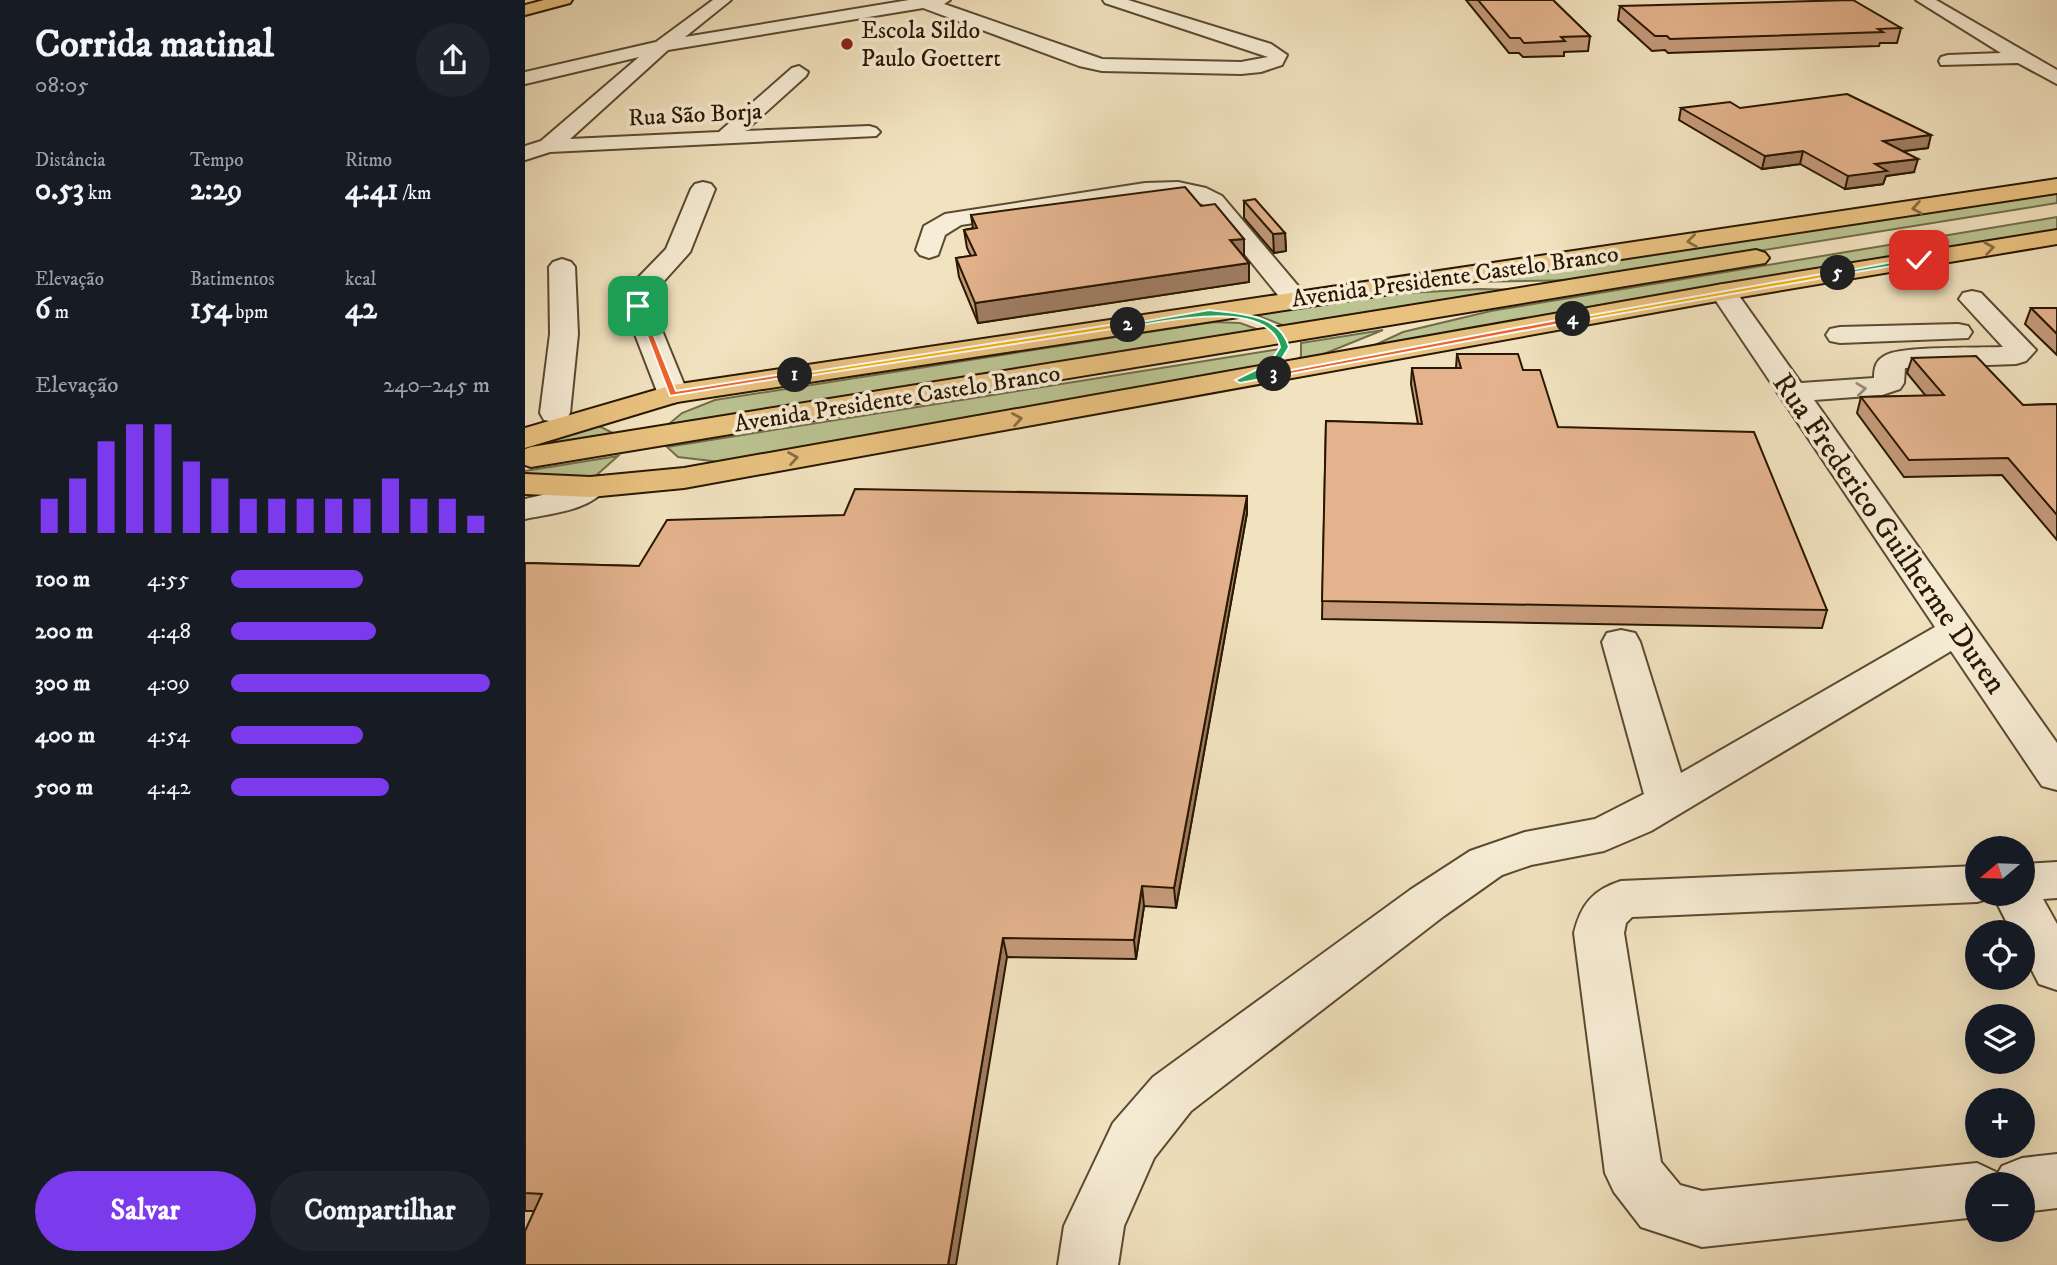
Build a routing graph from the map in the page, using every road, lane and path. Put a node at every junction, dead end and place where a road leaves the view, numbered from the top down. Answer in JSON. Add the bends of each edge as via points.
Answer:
{"nodes":[{"id":1,"x":564,"y":0,"type":"edge"},
{"id":2,"x":723,"y":0,"type":"edge"},
{"id":3,"x":1111,"y":0,"type":"edge"},
{"id":4,"x":1924,"y":0,"type":"edge"},
{"id":5,"x":929,"y":1,"type":"edge"},
{"id":6,"x":525,"y":10,"type":"edge"},
{"id":7,"x":662,"y":46,"type":"junction"},
{"id":8,"x":2021,"y":57,"type":"junction"},
{"id":9,"x":2057,"y":57,"type":"edge"},
{"id":10,"x":1948,"y":61,"type":"dead end"},
{"id":11,"x":799,"y":72,"type":"dead end"},
{"id":12,"x":525,"y":78,"type":"edge"},
{"id":13,"x":2057,"y":78,"type":"edge"},
{"id":14,"x":869,"y":132,"type":"dead end"},
{"id":15,"x":724,"y":139,"type":"junction"},
{"id":16,"x":549,"y":146,"type":"junction"},
{"id":17,"x":525,"y":153,"type":"edge"},
{"id":18,"x":2057,"y":186,"type":"edge"},
{"id":19,"x":703,"y":189,"type":"dead end"},
{"id":20,"x":2057,"y":209,"type":"edge"},
{"id":21,"x":2057,"y":237,"type":"edge"},
{"id":22,"x":929,"y":250,"type":"dead end"},
{"id":23,"x":562,"y":267,"type":"dead end"},
{"id":24,"x":1610,"y":282,"type":"junction"},
{"id":25,"x":1384,"y":285,"type":"junction"},
{"id":26,"x":1723,"y":292,"type":"junction"},
{"id":27,"x":1295,"y":299,"type":"junction"},
{"id":28,"x":1972,"y":299,"type":"dead end"},
{"id":29,"x":1437,"y":310,"type":"junction"},
{"id":30,"x":1209,"y":312,"type":"junction"},
{"id":31,"x":2003,"y":331,"type":"junction"},
{"id":32,"x":1282,"y":335,"type":"junction"},
{"id":33,"x":1840,"y":335,"type":"dead end"},
{"id":34,"x":1305,"y":369,"type":"junction"},
{"id":35,"x":1240,"y":380,"type":"junction"},
{"id":36,"x":724,"y":386,"type":"junction"},
{"id":37,"x":1793,"y":393,"type":"junction"},
{"id":38,"x":673,"y":394,"type":"junction"},
{"id":39,"x":555,"y":413,"type":"junction"},
{"id":40,"x":594,"y":417,"type":"junction"},
{"id":41,"x":525,"y":418,"type":"edge"},
{"id":42,"x":525,"y":439,"type":"edge"},
{"id":43,"x":633,"y":440,"type":"junction"},
{"id":44,"x":525,"y":458,"type":"edge"},
{"id":45,"x":726,"y":470,"type":"junction"},
{"id":46,"x":525,"y":484,"type":"edge"},
{"id":47,"x":590,"y":487,"type":"junction"},
{"id":48,"x":525,"y":509,"type":"edge"},
{"id":49,"x":1957,"y":631,"type":"junction"},
{"id":50,"x":1621,"y":642,"type":"dead end"},
{"id":51,"x":2057,"y":775,"type":"edge"},
{"id":52,"x":1668,"y":801,"type":"junction"},
{"id":53,"x":2057,"y":880,"type":"edge"},
{"id":54,"x":2035,"y":881,"type":"edge"},
{"id":55,"x":1965,"y":885,"type":"edge"},
{"id":56,"x":2022,"y":906,"type":"edge"},
{"id":57,"x":2057,"y":970,"type":"edge"},
{"id":58,"x":2057,"y":1181,"type":"edge"},
{"id":59,"x":2035,"y":1184,"type":"edge"},
{"id":60,"x":1965,"y":1191,"type":"edge"},
{"id":61,"x":1089,"y":1265,"type":"edge"}],
"edges":[{"from":1,"to":6,"type":"main road"},
{"from":2,"to":7,"type":"street"},
{"from":3,"to":5,"type":"street","via":[[1278,55],[1261,66],[1241,68],[1103,65]]},
{"from":4,"to":8,"type":"street"},
{"from":5,"to":7,"type":"street"},
{"from":7,"to":12,"type":"street"},
{"from":7,"to":16,"type":"street"},
{"from":8,"to":9,"type":"street"},
{"from":8,"to":10,"type":"street"},
{"from":8,"to":13,"type":"street"},
{"from":11,"to":15,"type":"street"},
{"from":14,"to":15,"type":"street","name":"Rua São Borja"},
{"from":15,"to":16,"type":"street","name":"Rua São Borja"},
{"from":16,"to":17,"type":"street","name":"Rua São Borja"},
{"from":18,"to":25,"type":"main road","name":"Avenida Presidente Castelo Branco","one_way":true},
{"from":19,"to":38,"type":"street","via":[[677,252],[642,289],[638,306]]},
{"from":20,"to":24,"type":"main road","name":"Avenida Presidente Castelo Branco"},
{"from":26,"to":21,"type":"main road","name":"Avenida Presidente Castelo Branco","one_way":true},
{"from":22,"to":27,"type":"street","via":[[933,231],[954,219],[1178,189],[1214,201]]},
{"from":23,"to":39,"type":"street","via":[[564,334]]},
{"from":24,"to":25,"type":"main road"},
{"from":24,"to":29,"type":"main road","name":"Avenida Presidente Castelo Branco"},
{"from":25,"to":27,"type":"main road","name":"Avenida Presidente Castelo Branco"},
{"from":26,"to":34,"type":"main road","name":"Avenida Presidente Castelo Branco"},
{"from":26,"to":37,"type":"street","name":"Rua Frederico Guilherme Duren"},
{"from":27,"to":30,"type":"main road","name":"Avenida Presidente Castelo Branco"},
{"from":28,"to":31,"type":"street"},
{"from":29,"to":32,"type":"main road","name":"Avenida Presidente Castelo Branco"},
{"from":29,"to":34,"type":"main road"},
{"from":30,"to":32,"type":"main road","via":[[1253,318]]},
{"from":30,"to":36,"type":"main road","name":"Avenida Presidente Castelo Branco"},
{"from":31,"to":33,"type":"street"},
{"from":37,"to":31,"type":"street","one_way":true,"via":[[1882,386],[1889,383],[1889,366],[1898,360],[2016,355],[2022,350]]},
{"from":32,"to":35,"type":"main road","via":[[1285,347],[1273,365]]},
{"from":32,"to":43,"type":"main road","name":"Avenida Presidente Castelo Branco"},
{"from":34,"to":35,"type":"main road","name":"Avenida Presidente Castelo Branco"},
{"from":45,"to":35,"type":"main road","name":"Avenida Presidente Castelo Branco","one_way":true},
{"from":36,"to":38,"type":"main road","name":"Avenida Presidente Castelo Branco"},
{"from":36,"to":43,"type":"main road","via":[[668,408]]},
{"from":37,"to":49,"type":"street","name":"Rua Frederico Guilherme Duren"},
{"from":38,"to":40,"type":"main road","name":"Avenida Presidente Castelo Branco"},
{"from":39,"to":40,"type":"street"},
{"from":39,"to":41,"type":"street"},
{"from":40,"to":42,"type":"main road","name":"Avenida Presidente Castelo Branco"},
{"from":40,"to":43,"type":"main road","via":[[626,426]]},
{"from":43,"to":44,"type":"main road","name":"Avenida Presidente Castelo Branco"},
{"from":43,"to":45,"type":"main road","via":[[651,454],[678,464]]},
{"from":43,"to":47,"type":"main road","via":[[627,456]]},
{"from":45,"to":47,"type":"main road","name":"Avenida Presidente Castelo Branco","via":[[646,484]]},
{"from":46,"to":47,"type":"main road","name":"Avenida Presidente Castelo Branco"},
{"from":47,"to":48,"type":"street","name":"Avenida Presidente Castelo Branco","via":[[570,499]]},
{"from":49,"to":51,"type":"street","name":"Rua Frederico Guilherme Duren"},
{"from":49,"to":52,"type":"street"},
{"from":50,"to":52,"type":"street"},
{"from":52,"to":61,"type":"street","via":[[1604,834],[1525,849],[1486,863],[1173,1094],[1133,1141],[1094,1226]]},
{"from":53,"to":54,"type":"street"},
{"from":55,"to":60,"type":"street","via":[[1621,899],[1603,914],[1599,933],[1634,1173],[1662,1208],[1702,1219]]},
{"from":56,"to":57,"type":"street"},
{"from":58,"to":59,"type":"street"}]}
